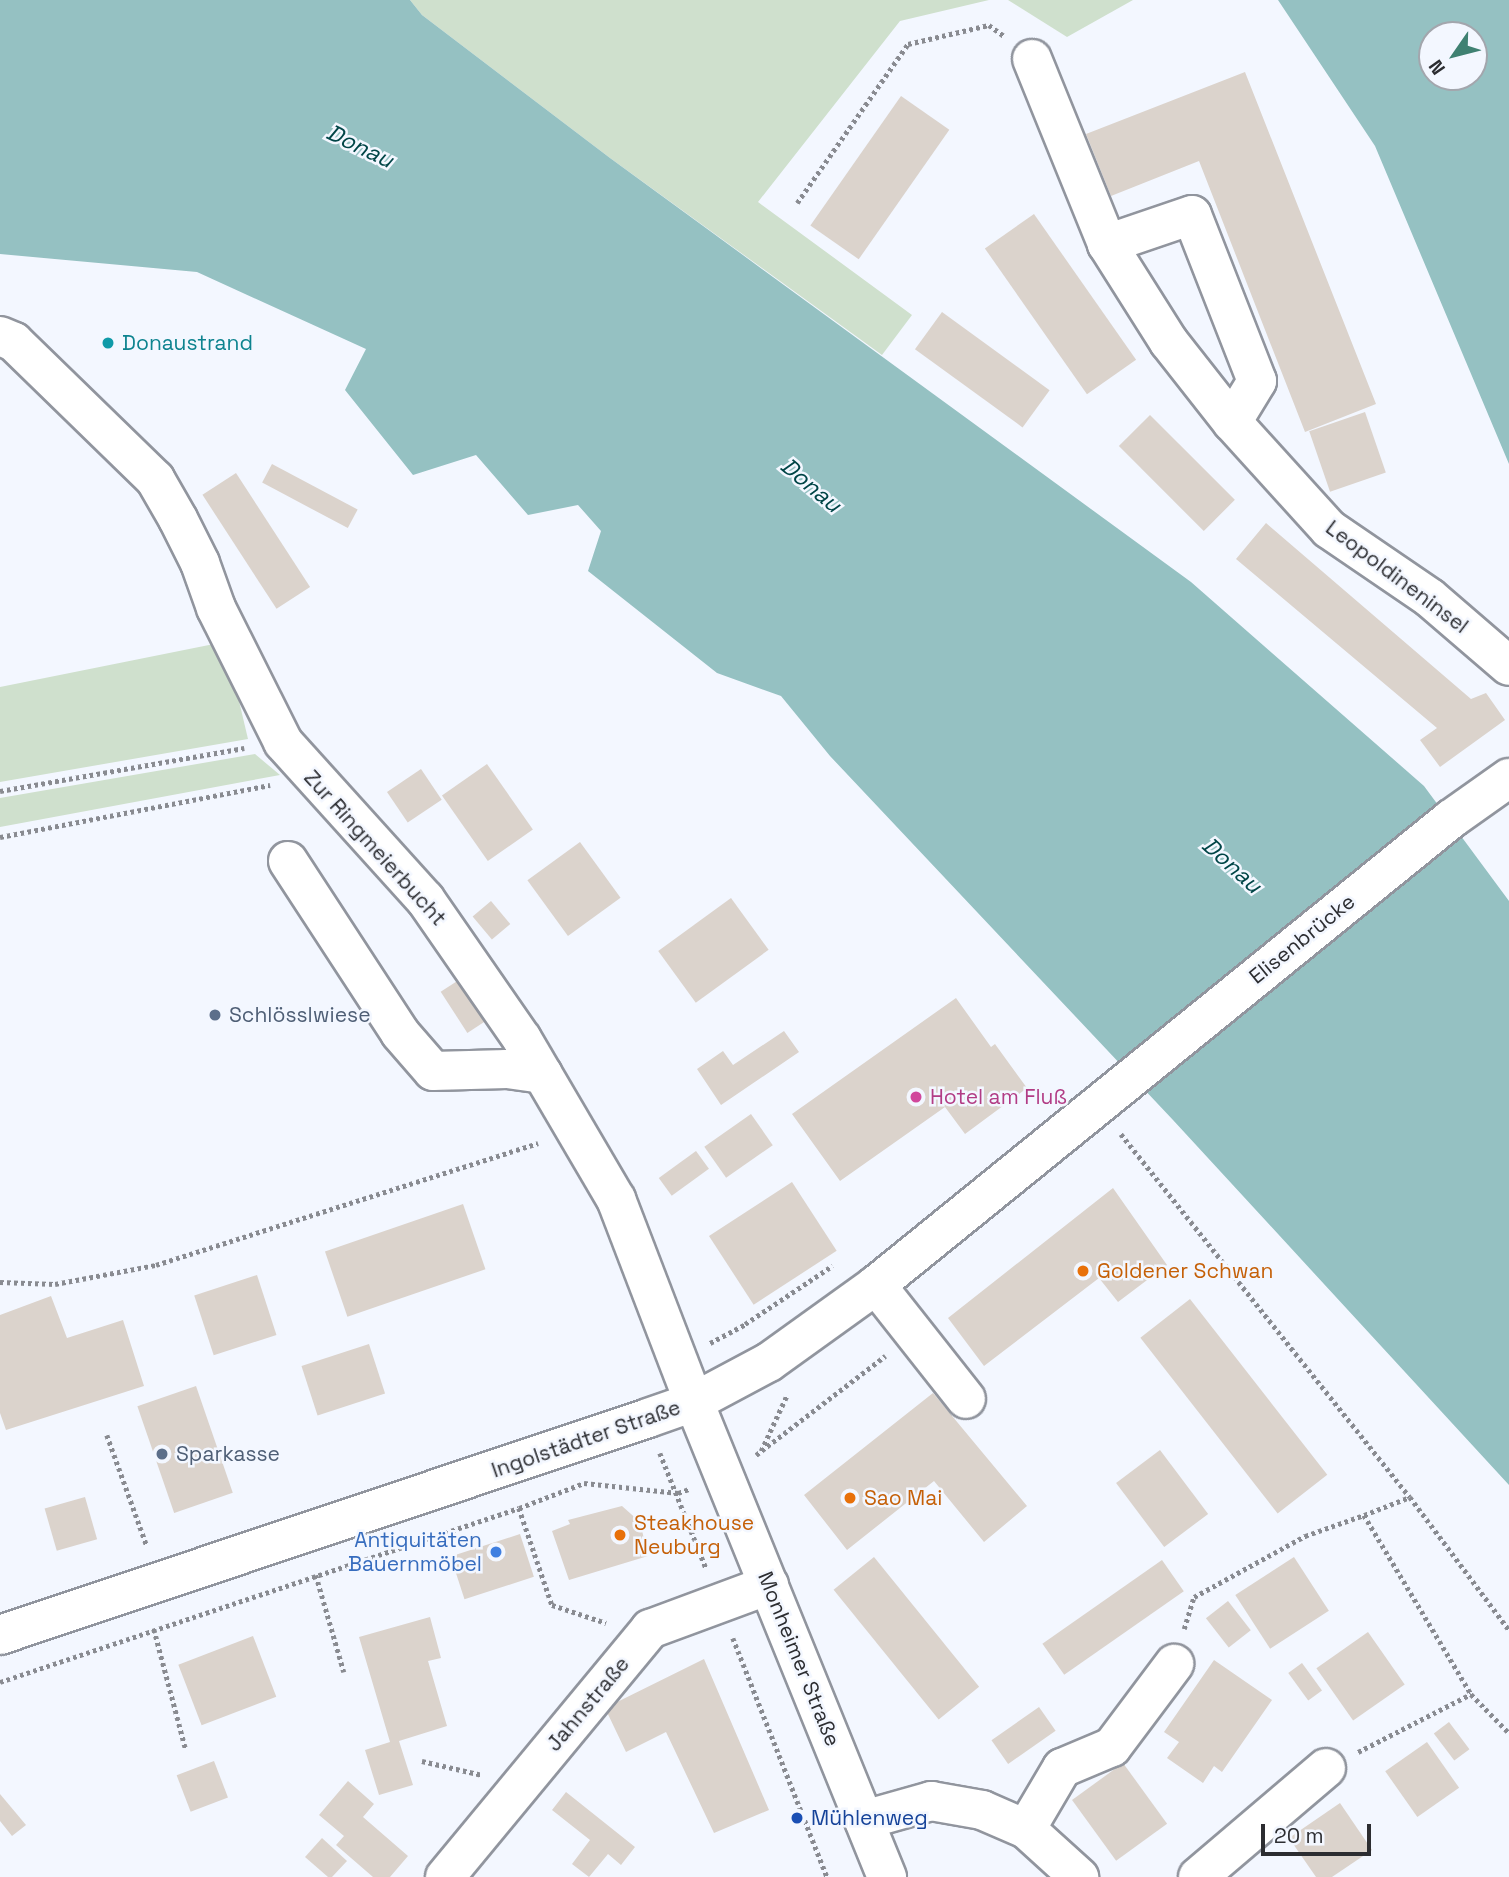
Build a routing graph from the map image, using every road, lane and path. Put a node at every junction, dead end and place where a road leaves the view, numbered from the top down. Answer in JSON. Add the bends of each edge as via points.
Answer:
{"nodes":[{"id":1,"x":1032,"y":58,"type":"joint"},
{"id":2,"x":797,"y":203,"type":"dead end"},
{"id":3,"x":1107,"y":244,"type":"junction"},
{"id":4,"x":7,"y":339,"type":"edge"},
{"id":5,"x":1232,"y":422,"type":"junction"},
{"id":6,"x":1509,"y":666,"type":"edge"},
{"id":7,"x":283,"y":742,"type":"junction"},
{"id":8,"x":312,"y":777,"type":"junction"},
{"id":9,"x":1509,"y":778,"type":"edge"},
{"id":10,"x":0,"y":791,"type":"edge"},
{"id":11,"x":0,"y":837,"type":"edge"},
{"id":12,"x":288,"y":862,"type":"dead end"},
{"id":13,"x":543,"y":1074,"type":"junction"},
{"id":14,"x":1106,"y":1115,"type":"junction"},
{"id":15,"x":577,"y":1130,"type":"junction"},
{"id":16,"x":0,"y":1282,"type":"edge"},
{"id":17,"x":876,"y":1284,"type":"junction"},
{"id":18,"x":914,"y":1334,"type":"junction"},
{"id":19,"x":966,"y":1399,"type":"dead end"},
{"id":20,"x":694,"y":1402,"type":"junction"},
{"id":21,"x":107,"y":1435,"type":"dead end"},
{"id":22,"x":760,"y":1453,"type":"dead end"},
{"id":23,"x":678,"y":1493,"type":"dead end"},
{"id":24,"x":1410,"y":1497,"type":"junction"},
{"id":25,"x":519,"y":1508,"type":"junction"},
{"id":26,"x":1364,"y":1516,"type":"junction"},
{"id":27,"x":307,"y":1534,"type":"junction"},
{"id":28,"x":316,"y":1576,"type":"junction"},
{"id":29,"x":151,"y":1585,"type":"junction"},
{"id":30,"x":769,"y":1585,"type":"junction"},
{"id":31,"x":154,"y":1630,"type":"junction"},
{"id":32,"x":1509,"y":1630,"type":"edge"},
{"id":33,"x":0,"y":1635,"type":"edge"},
{"id":34,"x":646,"y":1635,"type":"junction"},
{"id":35,"x":1174,"y":1664,"type":"joint"},
{"id":36,"x":344,"y":1672,"type":"dead end"},
{"id":37,"x":0,"y":1682,"type":"edge"},
{"id":38,"x":1471,"y":1694,"type":"junction"},
{"id":39,"x":1509,"y":1733,"type":"edge"},
{"id":40,"x":186,"y":1750,"type":"dead end"},
{"id":41,"x":422,"y":1762,"type":"dead end"},
{"id":42,"x":1326,"y":1768,"type":"joint"},
{"id":43,"x":522,"y":1784,"type":"junction"},
{"id":44,"x":864,"y":1820,"type":"junction"},
{"id":45,"x":1026,"y":1829,"type":"junction"},
{"id":46,"x":446,"y":1877,"type":"edge"},
{"id":47,"x":887,"y":1877,"type":"edge"},
{"id":48,"x":1079,"y":1877,"type":"edge"},
{"id":49,"x":1198,"y":1877,"type":"edge"}],
"edges":[{"from":1,"to":2,"type":"path","via":[[989,25],[908,44]]},
{"from":1,"to":3,"type":"street","name":"Leopoldineninsel"},
{"from":3,"to":5,"type":"street","name":"Leopoldineninsel","via":[[1169,342]]},
{"from":3,"to":5,"type":"street","via":[[1192,215],[1257,381]]},
{"from":4,"to":7,"type":"street","name":"Zur Ringmeierbucht","via":[[155,479]]},
{"from":5,"to":6,"type":"street","name":"Leopoldineninsel","via":[[1329,529],[1430,598]]},
{"from":7,"to":8,"type":"street","name":"Zur Ringmeierbucht"},
{"from":7,"to":10,"type":"path"},
{"from":8,"to":11,"type":"path"},
{"from":8,"to":13,"type":"street","name":"Zur Ringmeierbucht","via":[[425,899]]},
{"from":9,"to":14,"type":"street","name":"Elisenbrücke","via":[[1451,819]]},
{"from":12,"to":13,"type":"street","via":[[400,1032],[433,1071],[507,1069]]},
{"from":13,"to":15,"type":"street","name":"Zur Ringmeierbucht"},
{"from":14,"to":17,"type":"street","name":"Ingolstädter Straße"},
{"from":14,"to":24,"type":"path"},
{"from":15,"to":16,"type":"path","via":[[156,1265],[55,1283]]},
{"from":15,"to":20,"type":"street","name":"Zur Ringmeierbucht","via":[[616,1199]]},
{"from":17,"to":18,"type":"street"},
{"from":17,"to":20,"type":"street","name":"Ingolstädter Straße","via":[[769,1362]]},
{"from":18,"to":19,"type":"street"},
{"from":18,"to":22,"type":"path"},
{"from":20,"to":27,"type":"street","name":"Ingolstädter Straße"},
{"from":20,"to":30,"type":"street","name":"Monheimer Straße"},
{"from":21,"to":29,"type":"path"},
{"from":23,"to":25,"type":"path","via":[[584,1483]]},
{"from":24,"to":26,"type":"path"},
{"from":24,"to":32,"type":"path"},
{"from":25,"to":28,"type":"path"},
{"from":25,"to":34,"type":"path","via":[[552,1605]]},
{"from":26,"to":35,"type":"path","via":[[1305,1536],[1194,1597]]},
{"from":26,"to":38,"type":"path"},
{"from":27,"to":28,"type":"path"},
{"from":27,"to":29,"type":"street","name":"Ingolstädter Straße"},
{"from":28,"to":31,"type":"path"},
{"from":28,"to":36,"type":"path"},
{"from":29,"to":31,"type":"path"},
{"from":29,"to":33,"type":"street","name":"Ingolstädter Straße"},
{"from":30,"to":34,"type":"street","name":"Jahnstraße","via":[[650,1629]]},
{"from":30,"to":44,"type":"street","name":"Monheimer Straße"},
{"from":31,"to":37,"type":"path"},
{"from":31,"to":40,"type":"path"},
{"from":34,"to":43,"type":"street","name":"Jahnstraße"},
{"from":35,"to":45,"type":"street","via":[[1112,1746],[1062,1768]]},
{"from":38,"to":39,"type":"path"},
{"from":38,"to":42,"type":"path"},
{"from":41,"to":43,"type":"path"},
{"from":42,"to":49,"type":"street"},
{"from":43,"to":46,"type":"street","name":"Jahnstraße"},
{"from":44,"to":45,"type":"street","via":[[931,1801],[982,1810]]},
{"from":44,"to":47,"type":"street","name":"Monheimer Straße"},
{"from":45,"to":48,"type":"street"}]}
